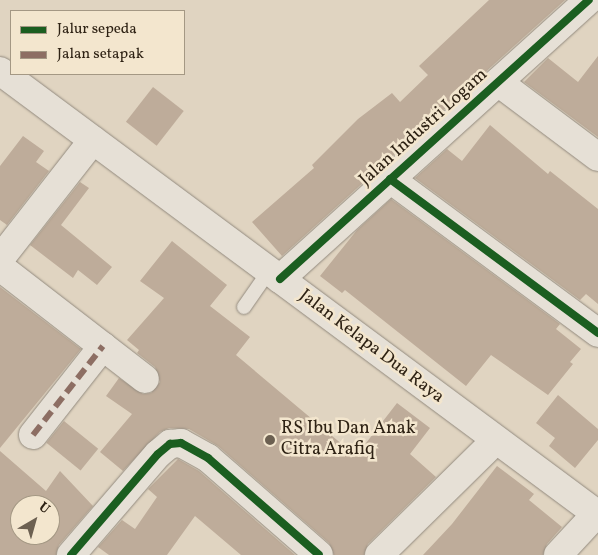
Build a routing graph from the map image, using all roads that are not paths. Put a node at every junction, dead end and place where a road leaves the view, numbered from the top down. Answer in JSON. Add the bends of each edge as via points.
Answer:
{"nodes":[{"id":1,"x":589,"y":0,"type":"edge"},
{"id":2,"x":0,"y":71,"type":"edge"},
{"id":3,"x":498,"y":82,"type":"junction"},
{"id":4,"x":93,"y":140,"type":"junction"},
{"id":5,"x":598,"y":157,"type":"edge"},
{"id":6,"x":390,"y":179,"type":"junction"},
{"id":7,"x":0,"y":259,"type":"edge"},
{"id":8,"x":0,"y":268,"type":"edge"},
{"id":9,"x":274,"y":275,"type":"junction"},
{"id":10,"x":244,"y":307,"type":"dead end"},
{"id":11,"x":598,"y":332,"type":"edge"},
{"id":12,"x":103,"y":346,"type":"junction"},
{"id":13,"x":146,"y":379,"type":"dead end"},
{"id":14,"x":33,"y":435,"type":"dead end"},
{"id":15,"x":496,"y":440,"type":"junction"},
{"id":16,"x":597,"y":515,"type":"edge"},
{"id":17,"x":71,"y":555,"type":"edge"},
{"id":18,"x":319,"y":555,"type":"edge"},
{"id":19,"x":379,"y":555,"type":"edge"},
{"id":20,"x":558,"y":555,"type":"edge"}],
"edges":[{"from":1,"to":3,"type":"street","name":"Jalan Industri Logam"},
{"from":2,"to":4,"type":"street","name":"Jalan Kelapa Dua Raya"},
{"from":3,"to":5,"type":"street"},
{"from":3,"to":6,"type":"street","name":"Jalan Industri Logam"},
{"from":4,"to":7,"type":"street"},
{"from":4,"to":9,"type":"street","name":"Jalan Kelapa Dua Raya"},
{"from":6,"to":9,"type":"street","name":"Jalan Industri Logam"},
{"from":6,"to":11,"type":"street"},
{"from":8,"to":12,"type":"street"},
{"from":9,"to":10,"type":"lane"},
{"from":9,"to":15,"type":"street","name":"Jalan Kelapa Dua Raya"},
{"from":12,"to":13,"type":"street"},
{"from":12,"to":14,"type":"street"},
{"from":15,"to":16,"type":"street","name":"Jalan Kelapa Dua Raya"},
{"from":15,"to":19,"type":"street"},
{"from":16,"to":20,"type":"street"},
{"from":17,"to":18,"type":"street","via":[[158,454],[170,444],[181,443],[208,458]]}]}
